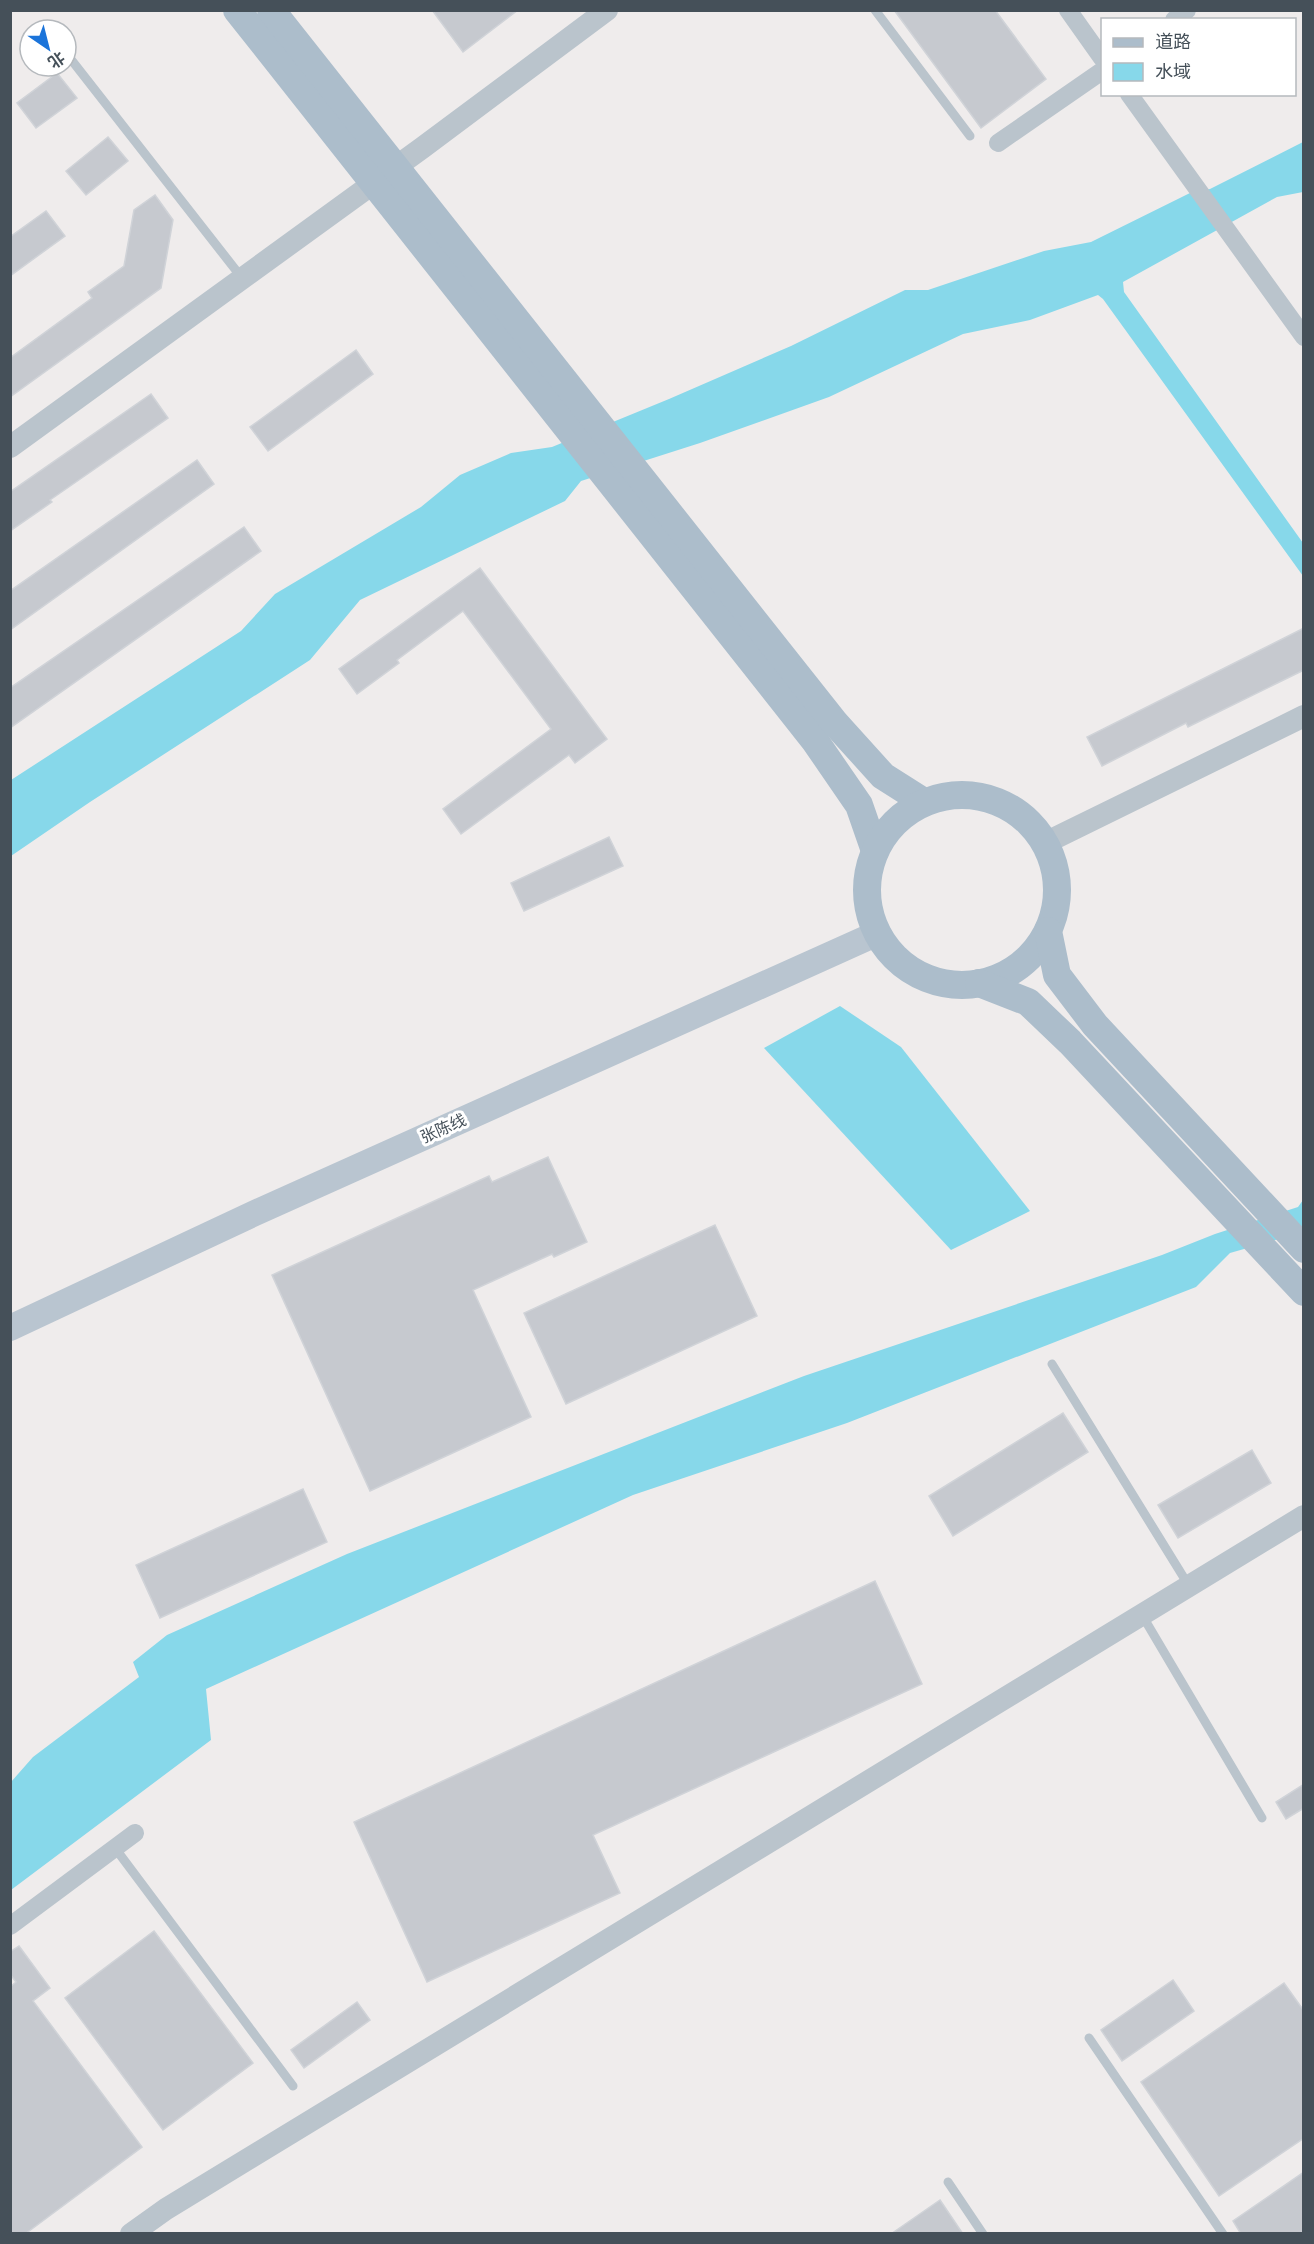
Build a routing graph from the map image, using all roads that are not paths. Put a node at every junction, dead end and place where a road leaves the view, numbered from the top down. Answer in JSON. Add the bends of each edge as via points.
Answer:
{"nodes":[{"id":1,"x":237,"y":10,"type":"edge"},
{"id":2,"x":271,"y":10,"type":"edge"},
{"id":3,"x":607,"y":10,"type":"edge"},
{"id":4,"x":875,"y":10,"type":"edge"},
{"id":5,"x":1068,"y":10,"type":"edge"},
{"id":6,"x":1101,"y":57,"type":"edge"},
{"id":7,"x":78,"y":68,"type":"edge"},
{"id":8,"x":1101,"y":72,"type":"edge"},
{"id":9,"x":1130,"y":96,"type":"edge"},
{"id":10,"x":970,"y":136,"type":"dead end"},
{"id":11,"x":998,"y":143,"type":"dead end"},
{"id":12,"x":384,"y":175,"type":"junction"},
{"id":13,"x":242,"y":278,"type":"junction"},
{"id":14,"x":1304,"y":337,"type":"edge"},
{"id":15,"x":10,"y":447,"type":"edge"},
{"id":16,"x":1304,"y":716,"type":"edge"},
{"id":17,"x":924,"y":802,"type":"junction"},
{"id":18,"x":1045,"y":843,"type":"junction"},
{"id":19,"x":875,"y":851,"type":"junction"},
{"id":20,"x":1048,"y":931,"type":"junction"},
{"id":21,"x":878,"y":933,"type":"junction"},
{"id":22,"x":979,"y":983,"type":"junction"},
{"id":23,"x":1304,"y":1250,"type":"edge"},
{"id":24,"x":1304,"y":1292,"type":"edge"},
{"id":25,"x":10,"y":1328,"type":"edge"},
{"id":26,"x":1052,"y":1364,"type":"dead end"},
{"id":27,"x":1304,"y":1516,"type":"edge"},
{"id":28,"x":1189,"y":1586,"type":"junction"},
{"id":29,"x":1142,"y":1615,"type":"junction"},
{"id":30,"x":1262,"y":1818,"type":"dead end"},
{"id":31,"x":135,"y":1833,"type":"dead end"},
{"id":32,"x":115,"y":1848,"type":"junction"},
{"id":33,"x":10,"y":1926,"type":"edge"},
{"id":34,"x":1089,"y":2038,"type":"dead end"},
{"id":35,"x":293,"y":2086,"type":"dead end"},
{"id":36,"x":948,"y":2182,"type":"dead end"},
{"id":37,"x":131,"y":2234,"type":"edge"},
{"id":38,"x":983,"y":2234,"type":"edge"},
{"id":39,"x":1223,"y":2234,"type":"edge"}],
"edges":[{"from":1,"to":12,"type":"main road"},
{"from":2,"to":12,"type":"main road"},
{"from":3,"to":12,"type":"street"},
{"from":4,"to":10,"type":"lane"},
{"from":5,"to":6,"type":"street"},
{"from":7,"to":13,"type":"lane"},
{"from":8,"to":11,"type":"street"},
{"from":9,"to":14,"type":"street"},
{"from":12,"to":13,"type":"street"},
{"from":12,"to":17,"type":"main road","via":[[588,410],[858,751],[883,776]]},
{"from":12,"to":19,"type":"main road","via":[[562,422],[815,741],[859,805]]},
{"from":13,"to":15,"type":"street"},
{"from":16,"to":18,"type":"street"},
{"from":17,"to":18,"type":"main road","via":[[956,794],[989,798],[1011,807],[1030,822]]},
{"from":17,"to":19,"type":"main road","via":[[897,819]]},
{"from":18,"to":20,"type":"main road","via":[[1053,862],[1057,891]]},
{"from":19,"to":21,"type":"main road","via":[[866,890],[870,917]]},
{"from":20,"to":22,"type":"main road","via":[[1029,958],[1003,976]]},
{"from":20,"to":23,"type":"main road","via":[[1057,975],[1095,1025]]},
{"from":21,"to":22,"type":"main road","via":[[884,946],[908,969],[934,981]]},
{"from":21,"to":25,"type":"main road","name":"张陈线","via":[[255,1213]]},
{"from":22,"to":24,"type":"main road","via":[[1028,1002]]},
{"from":26,"to":28,"type":"lane"},
{"from":27,"to":28,"type":"street"},
{"from":28,"to":29,"type":"street"},
{"from":29,"to":30,"type":"lane"},
{"from":29,"to":37,"type":"street","via":[[166,2209]]},
{"from":31,"to":32,"type":"street"},
{"from":32,"to":33,"type":"street"},
{"from":32,"to":35,"type":"lane"},
{"from":34,"to":39,"type":"lane"},
{"from":36,"to":38,"type":"lane"}]}
